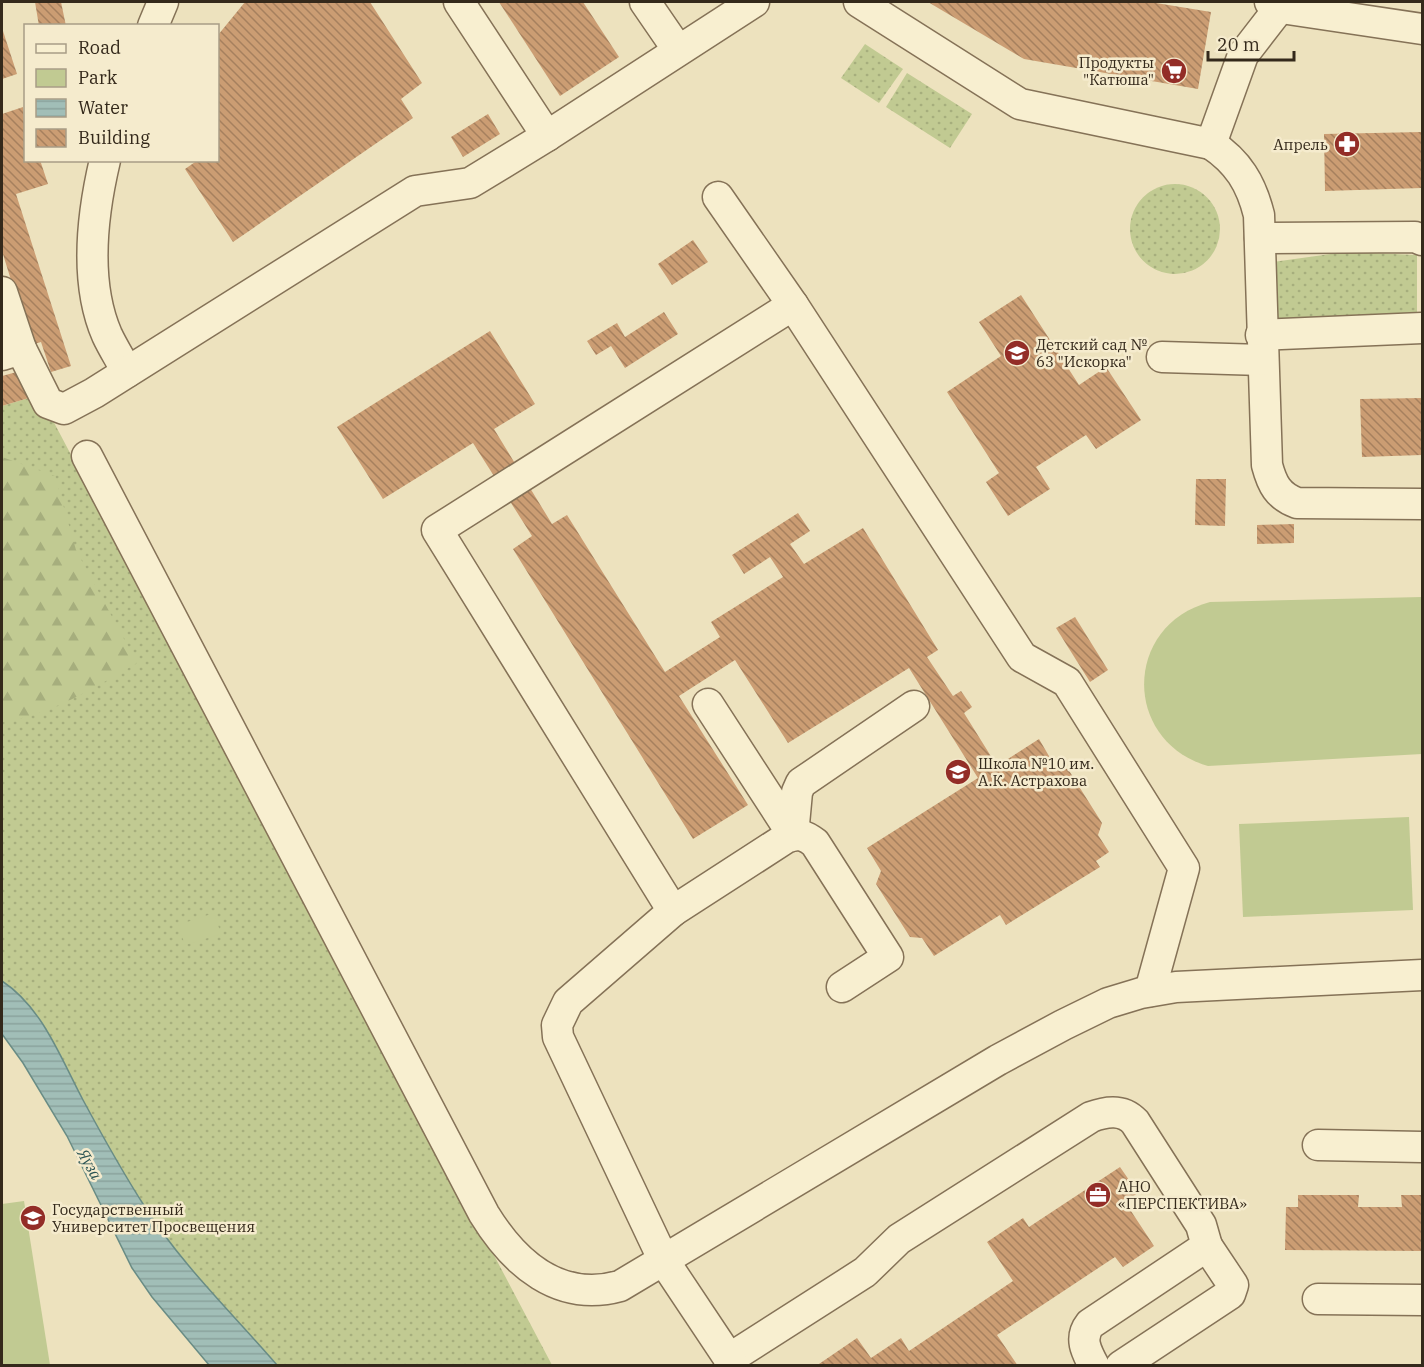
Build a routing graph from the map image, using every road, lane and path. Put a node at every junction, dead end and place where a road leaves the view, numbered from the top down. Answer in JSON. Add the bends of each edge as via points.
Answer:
{"nodes":[{"id":1,"x":163,"y":2,"type":"edge"},
{"id":2,"x":459,"y":2,"type":"edge"},
{"id":3,"x":645,"y":2,"type":"edge"},
{"id":4,"x":754,"y":2,"type":"edge"},
{"id":5,"x":859,"y":2,"type":"edge"},
{"id":6,"x":1278,"y":4,"type":"edge"},
{"id":7,"x":154,"y":24,"type":"edge"},
{"id":8,"x":1422,"y":29,"type":"edge"},
{"id":9,"x":678,"y":51,"type":"junction"},
{"id":10,"x":547,"y":136,"type":"junction"},
{"id":11,"x":1210,"y":144,"type":"junction"},
{"id":12,"x":105,"y":162,"type":"edge"},
{"id":13,"x":718,"y":197,"type":"dead end"},
{"id":14,"x":1260,"y":238,"type":"junction"},
{"id":15,"x":1422,"y":240,"type":"edge"},
{"id":16,"x":2,"y":292,"type":"edge"},
{"id":17,"x":793,"y":305,"type":"junction"},
{"id":18,"x":1422,"y":328,"type":"edge"},
{"id":19,"x":1262,"y":347,"type":"junction"},
{"id":20,"x":11,"y":352,"type":"edge"},
{"id":21,"x":1162,"y":357,"type":"dead end"},
{"id":22,"x":127,"y":372,"type":"junction"},
{"id":23,"x":87,"y":456,"type":"dead end"},
{"id":24,"x":1422,"y":504,"type":"edge"},
{"id":25,"x":708,"y":704,"type":"dead end"},
{"id":26,"x":914,"y":706,"type":"dead end"},
{"id":27,"x":793,"y":835,"type":"junction"},
{"id":28,"x":673,"y":911,"type":"junction"},
{"id":29,"x":1422,"y":975,"type":"edge"},
{"id":30,"x":842,"y":987,"type":"dead end"},
{"id":31,"x":1150,"y":991,"type":"junction"},
{"id":32,"x":1318,"y":1144,"type":"dead end"},
{"id":33,"x":1422,"y":1147,"type":"edge"},
{"id":34,"x":1207,"y":1246,"type":"junction"},
{"id":35,"x":664,"y":1261,"type":"junction"},
{"id":36,"x":1318,"y":1299,"type":"dead end"},
{"id":37,"x":1422,"y":1300,"type":"edge"},
{"id":38,"x":732,"y":1362,"type":"edge"},
{"id":39,"x":1094,"y":1365,"type":"edge"},
{"id":40,"x":1121,"y":1365,"type":"edge"}],
"edges":[{"from":1,"to":7,"type":"street"},
{"from":2,"to":10,"type":"street"},
{"from":3,"to":9,"type":"street"},
{"from":4,"to":9,"type":"street"},
{"from":5,"to":11,"type":"street","via":[[1020,104]]},
{"from":6,"to":8,"type":"street"},
{"from":6,"to":11,"type":"street","via":[[1243,55]]},
{"from":9,"to":10,"type":"street"},
{"from":10,"to":22,"type":"street","via":[[470,183],[415,191]]},
{"from":11,"to":14,"type":"street","via":[[1230,157],[1244,174],[1256,205]]},
{"from":12,"to":22,"type":"street","via":[[95,217],[97,295],[107,334]]},
{"from":13,"to":17,"type":"street"},
{"from":14,"to":15,"type":"street"},
{"from":14,"to":19,"type":"street"},
{"from":16,"to":20,"type":"street"},
{"from":17,"to":28,"type":"street","via":[[437,530]]},
{"from":17,"to":31,"type":"street","via":[[1022,657],[1067,682],[1184,868]]},
{"from":18,"to":19,"type":"street"},
{"from":19,"to":21,"type":"street"},
{"from":19,"to":24,"type":"street","via":[[1267,465],[1271,484],[1285,498],[1313,504]]},
{"from":20,"to":22,"type":"street","via":[[48,403],[56,408],[64,409]]},
{"from":23,"to":35,"type":"street","via":[[495,1233],[523,1264],[540,1276],[570,1287],[604,1290],[620,1286]]},
{"from":25,"to":27,"type":"street"},
{"from":26,"to":27,"type":"street","via":[[801,783]]},
{"from":27,"to":28,"type":"street"},
{"from":27,"to":30,"type":"street","via":[[801,834],[814,843],[888,957]]},
{"from":28,"to":35,"type":"street","via":[[578,991],[557,1024],[563,1052]]},
{"from":29,"to":31,"type":"street"},
{"from":31,"to":35,"type":"street","via":[[1108,1003],[1007,1054]]},
{"from":32,"to":33,"type":"street"},
{"from":34,"to":38,"type":"street","via":[[1201,1225],[1135,1122],[1121,1113],[1101,1113],[899,1239],[865,1272]]},
{"from":34,"to":39,"type":"street","via":[[1090,1324],[1084,1339]]},
{"from":34,"to":40,"type":"street","via":[[1233,1285],[1230,1294]]},
{"from":35,"to":38,"type":"street"},
{"from":36,"to":37,"type":"street"}]}
